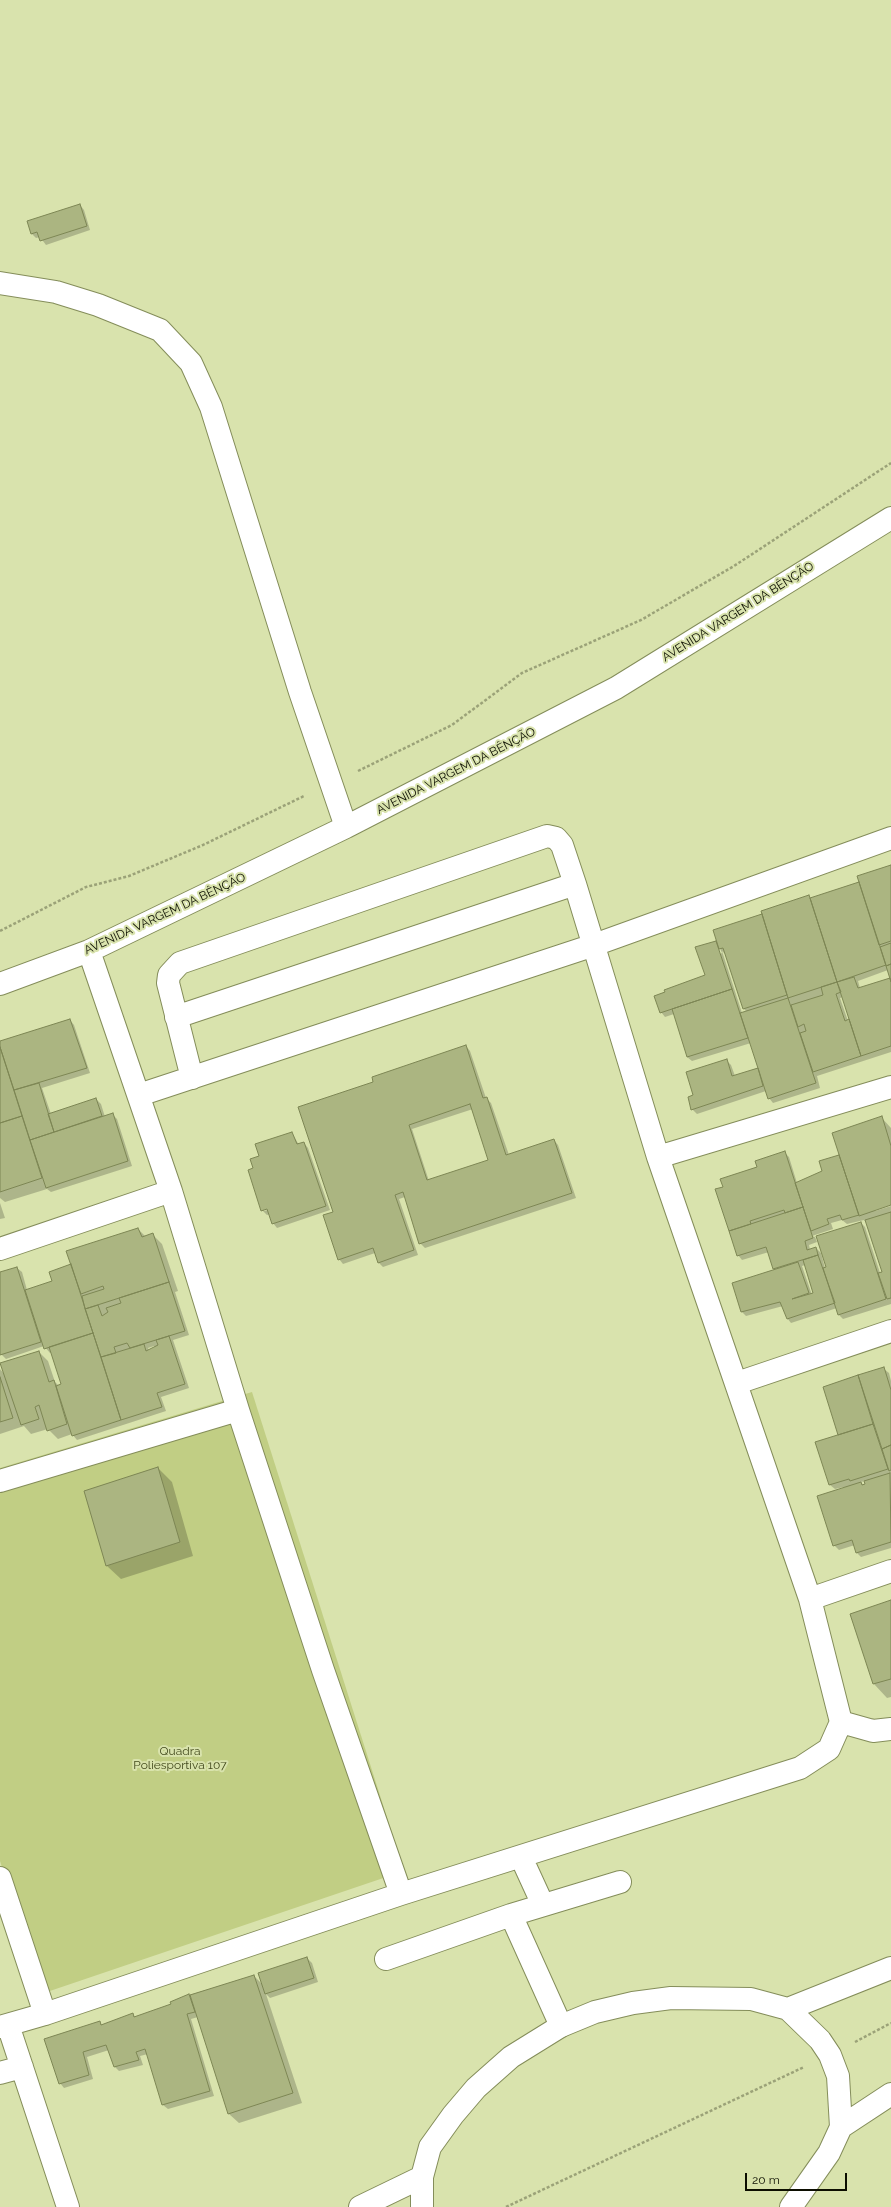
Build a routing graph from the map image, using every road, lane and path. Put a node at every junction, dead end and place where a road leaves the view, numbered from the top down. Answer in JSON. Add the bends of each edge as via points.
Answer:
{"nodes":[{"id":1,"x":0,"y":283,"type":"edge"},
{"id":2,"x":891,"y":463,"type":"edge"},
{"id":3,"x":891,"y":518,"type":"edge"},
{"id":4,"x":331,"y":783,"type":"junction"},
{"id":5,"x":346,"y":827,"type":"junction"},
{"id":6,"x":891,"y":838,"type":"edge"},
{"id":7,"x":575,"y":884,"type":"junction"},
{"id":8,"x":0,"y":930,"type":"edge"},
{"id":9,"x":594,"y":945,"type":"junction"},
{"id":10,"x":89,"y":951,"type":"junction"},
{"id":11,"x":0,"y":984,"type":"edge"},
{"id":12,"x":176,"y":1017,"type":"junction"},
{"id":13,"x":192,"y":1078,"type":"junction"},
{"id":14,"x":891,"y":1087,"type":"edge"},
{"id":15,"x":139,"y":1095,"type":"junction"},
{"id":16,"x":658,"y":1157,"type":"junction"},
{"id":17,"x":171,"y":1191,"type":"junction"},
{"id":18,"x":0,"y":1249,"type":"edge"},
{"id":19,"x":891,"y":1331,"type":"edge"},
{"id":20,"x":737,"y":1383,"type":"junction"},
{"id":21,"x":238,"y":1410,"type":"junction"},
{"id":22,"x":0,"y":1480,"type":"edge"},
{"id":23,"x":891,"y":1571,"type":"edge"},
{"id":24,"x":810,"y":1599,"type":"junction"},
{"id":25,"x":841,"y":1722,"type":"junction"},
{"id":26,"x":891,"y":1729,"type":"edge"},
{"id":27,"x":521,"y":1857,"type":"junction"},
{"id":28,"x":0,"y":1878,"type":"edge"},
{"id":29,"x":620,"y":1882,"type":"dead end"},
{"id":30,"x":402,"y":1894,"type":"junction"},
{"id":31,"x":543,"y":1905,"type":"junction"},
{"id":32,"x":511,"y":1915,"type":"junction"},
{"id":33,"x":386,"y":1959,"type":"dead end"},
{"id":34,"x":891,"y":1968,"type":"edge"},
{"id":35,"x":788,"y":2009,"type":"junction"},
{"id":36,"x":45,"y":2014,"type":"junction"},
{"id":37,"x":891,"y":2023,"type":"edge"},
{"id":38,"x":4,"y":2026,"type":"edge"},
{"id":39,"x":561,"y":2026,"type":"junction"},
{"id":40,"x":830,"y":2055,"type":"junction"},
{"id":41,"x":22,"y":2067,"type":"junction"},
{"id":42,"x":0,"y":2073,"type":"edge"},
{"id":43,"x":891,"y":2094,"type":"edge"},
{"id":44,"x":841,"y":2127,"type":"junction"},
{"id":45,"x":422,"y":2177,"type":"junction"},
{"id":46,"x":68,"y":2207,"type":"edge"},
{"id":47,"x":360,"y":2207,"type":"edge"},
{"id":48,"x":422,"y":2207,"type":"edge"},
{"id":49,"x":506,"y":2207,"type":"edge"},
{"id":50,"x":792,"y":2207,"type":"edge"}],
"edges":[{"from":1,"to":4,"type":"street","via":[[56,292],[98,305],[160,330],[191,363],[211,407]]},
{"from":2,"to":4,"type":"path","via":[[734,566],[641,620],[522,673],[452,725]]},
{"from":3,"to":5,"type":"street","name":"AVENIDA VARGEM DA BÊNÇÃO","via":[[616,688]]},
{"from":4,"to":5,"type":"street"},
{"from":4,"to":8,"type":"path","via":[[203,845],[129,876],[86,887]]},
{"from":5,"to":10,"type":"street","name":"AVENIDA VARGEM DA BÊNÇÃO"},
{"from":6,"to":9,"type":"street"},
{"from":7,"to":9,"type":"street"},
{"from":7,"to":12,"type":"street"},
{"from":7,"to":12,"type":"street","via":[[562,845],[556,838],[547,836],[180,962],[169,975],[168,983]]},
{"from":9,"to":13,"type":"street"},
{"from":9,"to":16,"type":"street"},
{"from":10,"to":11,"type":"street","name":"AVENIDA VARGEM DA BÊNÇÃO"},
{"from":10,"to":15,"type":"street"},
{"from":12,"to":13,"type":"street"},
{"from":13,"to":15,"type":"street"},
{"from":14,"to":16,"type":"street"},
{"from":15,"to":17,"type":"street"},
{"from":16,"to":20,"type":"street"},
{"from":17,"to":18,"type":"street"},
{"from":17,"to":21,"type":"street"},
{"from":19,"to":20,"type":"street"},
{"from":20,"to":24,"type":"street"},
{"from":21,"to":22,"type":"street"},
{"from":21,"to":30,"type":"street","via":[[323,1670]]},
{"from":23,"to":24,"type":"street"},
{"from":24,"to":25,"type":"street"},
{"from":25,"to":26,"type":"street","via":[[873,1731]]},
{"from":25,"to":27,"type":"street","via":[[829,1749],[800,1768]]},
{"from":27,"to":30,"type":"street"},
{"from":27,"to":31,"type":"street"},
{"from":28,"to":36,"type":"street"},
{"from":29,"to":31,"type":"street"},
{"from":30,"to":36,"type":"street"},
{"from":31,"to":32,"type":"street"},
{"from":32,"to":33,"type":"street"},
{"from":32,"to":39,"type":"street"},
{"from":34,"to":35,"type":"street"},
{"from":35,"to":39,"type":"street","via":[[751,1999],[671,1998],[595,2012]]},
{"from":35,"to":40,"type":"street","via":[[820,2040]]},
{"from":36,"to":38,"type":"street"},
{"from":37,"to":40,"type":"path"},
{"from":38,"to":41,"type":"street"},
{"from":39,"to":45,"type":"street","via":[[511,2057],[476,2088],[430,2147]]},
{"from":40,"to":44,"type":"street","via":[[838,2076]]},
{"from":40,"to":49,"type":"path"},
{"from":41,"to":42,"type":"street"},
{"from":41,"to":46,"type":"street"},
{"from":43,"to":44,"type":"street"},
{"from":44,"to":50,"type":"street","via":[[829,2153]]},
{"from":45,"to":47,"type":"street"},
{"from":45,"to":48,"type":"street"}]}
